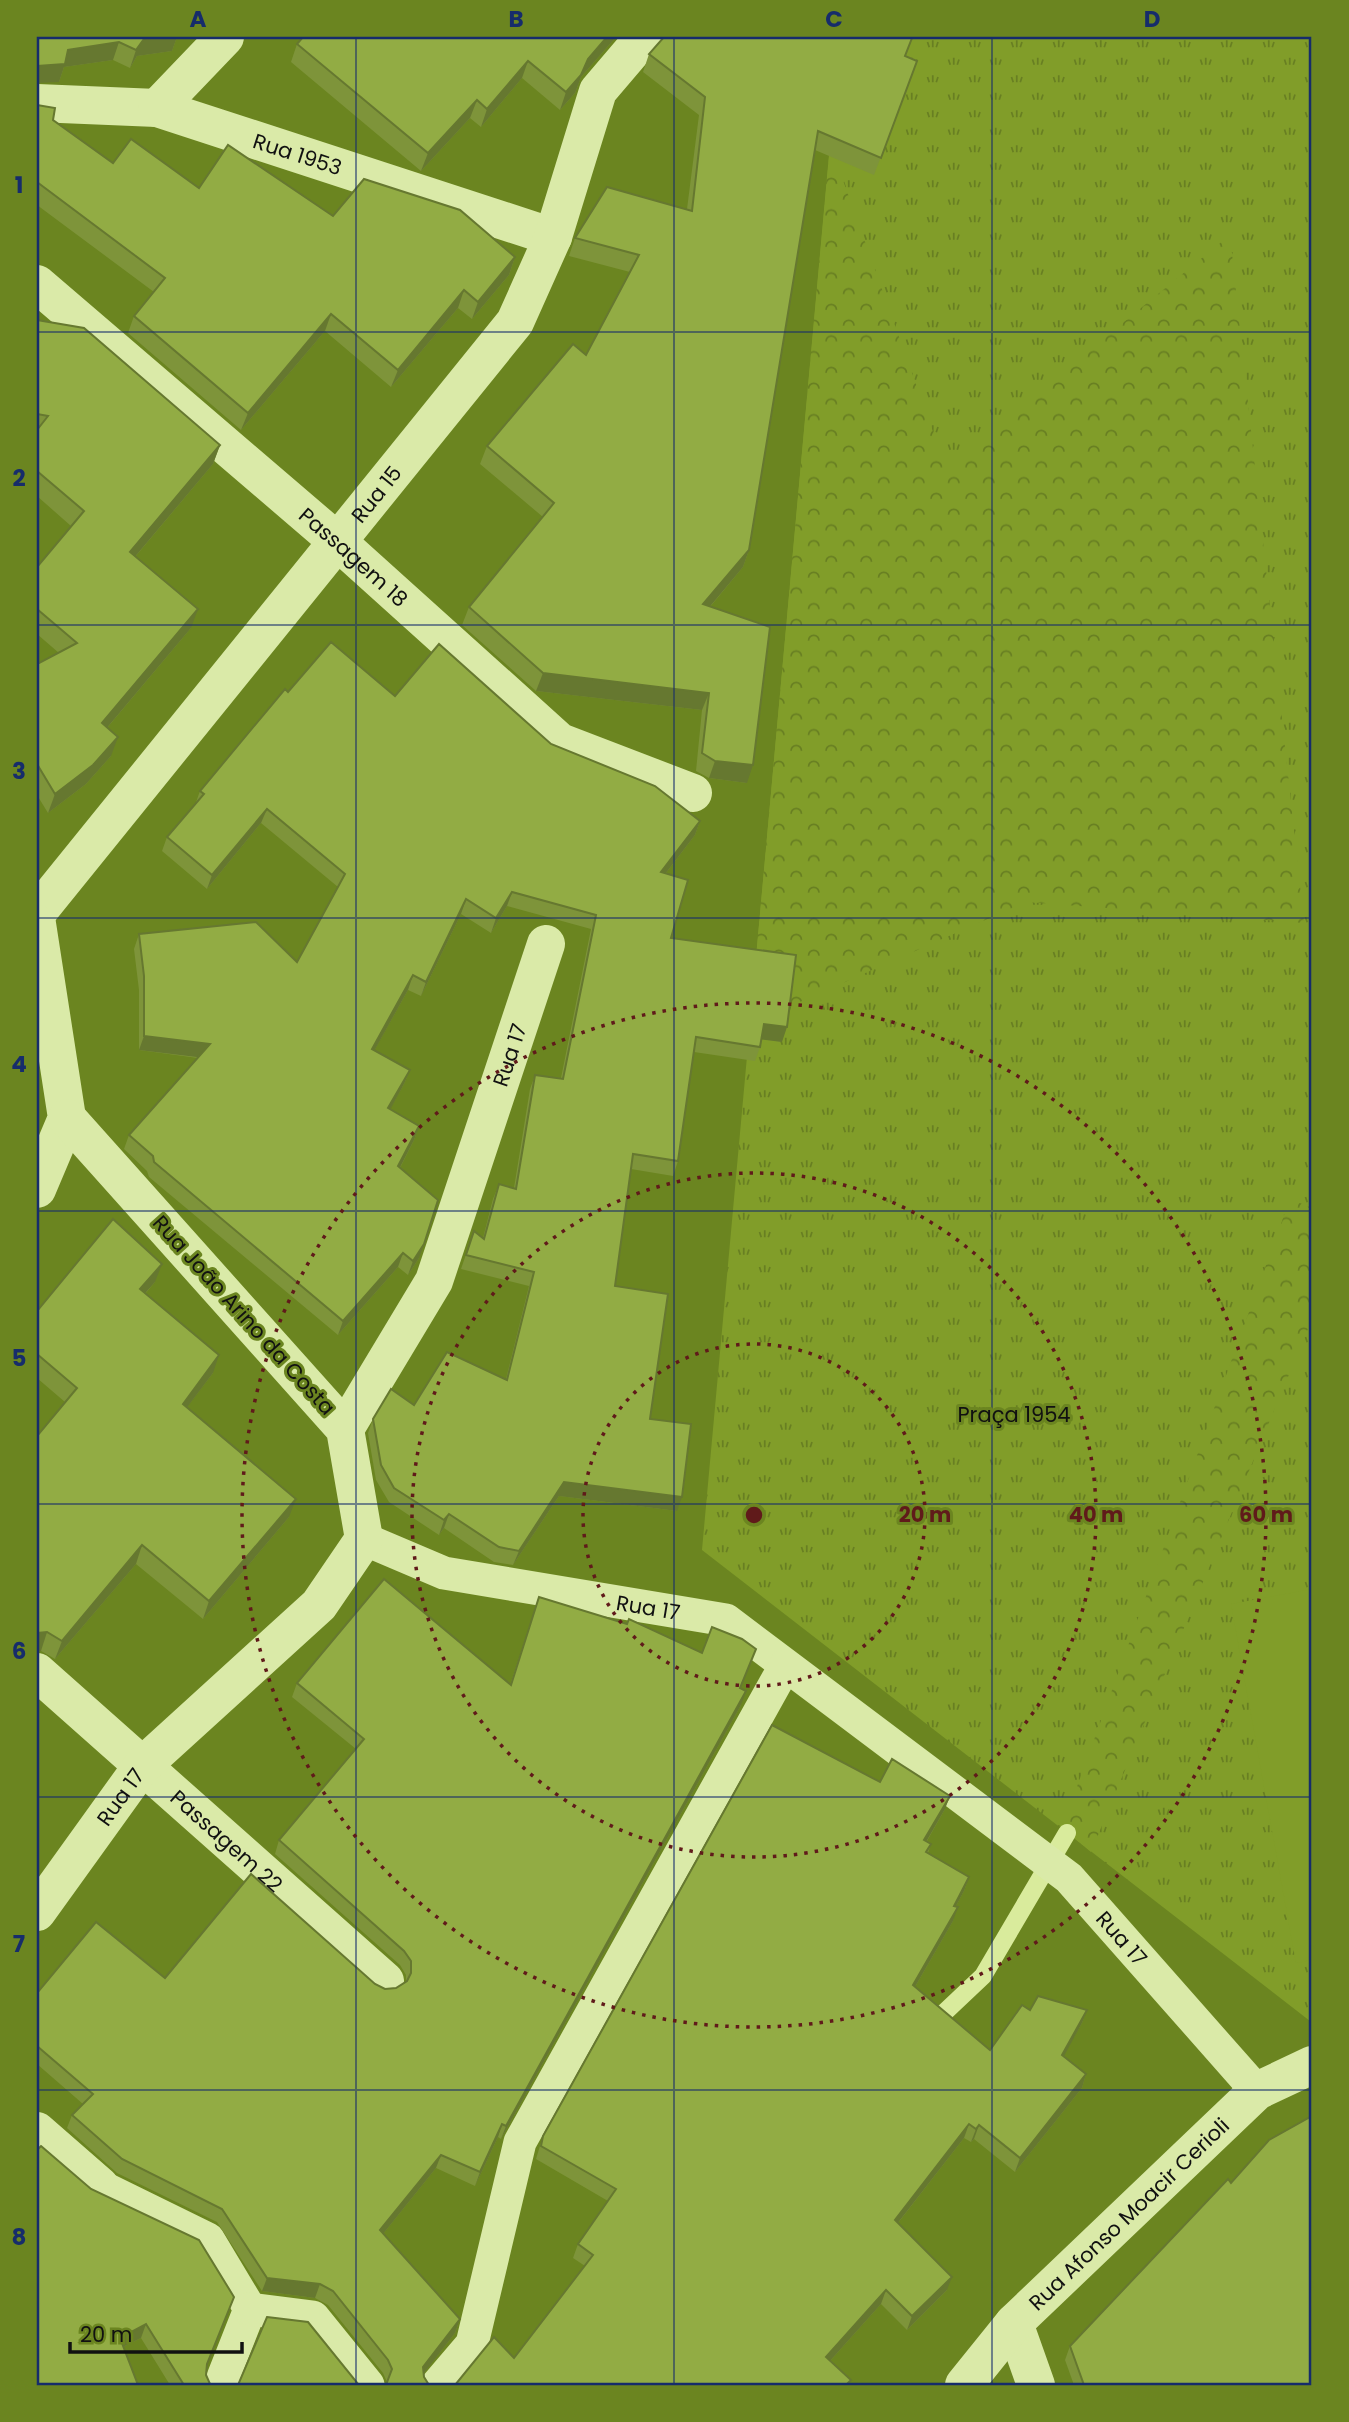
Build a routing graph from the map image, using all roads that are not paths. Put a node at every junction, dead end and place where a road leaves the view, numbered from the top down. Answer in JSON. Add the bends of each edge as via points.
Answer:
{"nodes":[{"id":1,"x":225,"y":37,"type":"edge"},
{"id":2,"x":644,"y":37,"type":"edge"},
{"id":3,"x":37,"y":103,"type":"edge"},
{"id":4,"x":157,"y":108,"type":"junction"},
{"id":5,"x":553,"y":237,"type":"junction"},
{"id":6,"x":37,"y":285,"type":"edge"},
{"id":7,"x":338,"y":542,"type":"junction"},
{"id":8,"x":693,"y":793,"type":"dead end"},
{"id":9,"x":37,"y":913,"type":"edge"},
{"id":10,"x":37,"y":924,"type":"edge"},
{"id":11,"x":546,"y":944,"type":"dead end"},
{"id":12,"x":67,"y":1118,"type":"junction"},
{"id":13,"x":37,"y":1189,"type":"edge"},
{"id":14,"x":345,"y":1429,"type":"junction"},
{"id":15,"x":364,"y":1539,"type":"junction"},
{"id":16,"x":785,"y":1666,"type":"junction"},
{"id":17,"x":37,"y":1672,"type":"edge"},
{"id":18,"x":142,"y":1766,"type":"junction"},
{"id":19,"x":37,"y":1912,"type":"edge"},
{"id":20,"x":385,"y":1980,"type":"dead end"},
{"id":21,"x":1312,"y":2065,"type":"edge"},
{"id":22,"x":1257,"y":2091,"type":"junction"},
{"id":23,"x":37,"y":2131,"type":"edge"},
{"id":24,"x":100,"y":2186,"type":"joint"},
{"id":25,"x":250,"y":2309,"type":"junction"},
{"id":26,"x":1014,"y":2323,"type":"junction"},
{"id":27,"x":220,"y":2385,"type":"edge"},
{"id":28,"x":368,"y":2385,"type":"edge"},
{"id":29,"x":437,"y":2385,"type":"edge"},
{"id":30,"x":964,"y":2385,"type":"edge"},
{"id":31,"x":1037,"y":2385,"type":"edge"}],
"edges":[{"from":1,"to":4,"type":"street"},
{"from":2,"to":5,"type":"street","name":"Rua 15","via":[[598,91]]},
{"from":3,"to":4,"type":"street","name":"Rua 1953"},
{"from":4,"to":5,"type":"street","name":"Rua 1953"},
{"from":5,"to":7,"type":"street","name":"Rua 15","via":[[515,322]]},
{"from":6,"to":7,"type":"street","name":"Passagem 18"},
{"from":7,"to":8,"type":"street","name":"Passagem 18","via":[[560,742]]},
{"from":7,"to":9,"type":"street","name":"Rua 15"},
{"from":10,"to":12,"type":"street"},
{"from":11,"to":14,"type":"street","name":"Rua 17","via":[[434,1281]]},
{"from":12,"to":13,"type":"street"},
{"from":12,"to":14,"type":"street","name":"Rua João Arino da Costa"},
{"from":14,"to":15,"type":"street","name":"Rua João Arino da Costa"},
{"from":15,"to":16,"type":"lane","name":"Rua 17","via":[[444,1573],[726,1620]]},
{"from":15,"to":18,"type":"street","name":"Rua 17","via":[[320,1605]]},
{"from":16,"to":22,"type":"lane","name":"Rua 17","via":[[1069,1878]]},
{"from":16,"to":29,"type":"lane","via":[[520,2142],[472,2344]]},
{"from":17,"to":18,"type":"street","name":"Passagem 22"},
{"from":18,"to":19,"type":"street","name":"Rua 17"},
{"from":18,"to":20,"type":"street","name":"Passagem 22"},
{"from":21,"to":22,"type":"street","name":"Rua Afonso Moacir Cerioli"},
{"from":22,"to":26,"type":"street","name":"Rua Afonso Moacir Cerioli"},
{"from":23,"to":24,"type":"street"},
{"from":24,"to":25,"type":"lane","via":[[208,2239]]},
{"from":25,"to":27,"type":"lane"},
{"from":25,"to":28,"type":"lane","via":[[313,2318]]},
{"from":26,"to":30,"type":"street","name":"Rua Afonso Moacir Cerioli"},
{"from":26,"to":31,"type":"street"}]}
